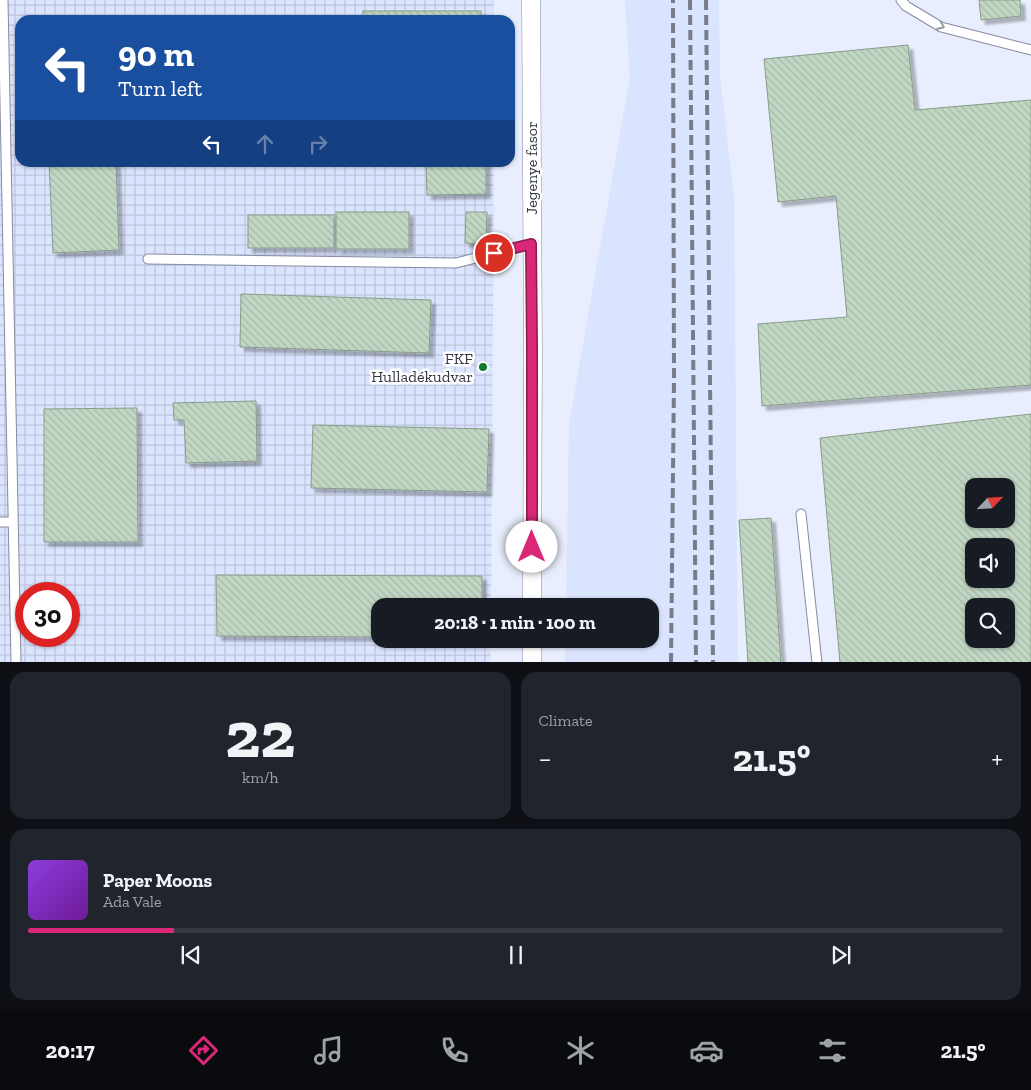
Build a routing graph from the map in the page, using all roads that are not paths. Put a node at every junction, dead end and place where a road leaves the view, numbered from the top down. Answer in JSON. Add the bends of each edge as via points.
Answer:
{"nodes":[{"id":1,"x":3,"y":0,"type":"edge"},
{"id":2,"x":531,"y":0,"type":"edge"},
{"id":3,"x":901,"y":0,"type":"edge"},
{"id":4,"x":2,"y":32,"type":"edge"},
{"id":5,"x":1031,"y":50,"type":"edge"},
{"id":6,"x":531,"y":244,"type":"junction"},
{"id":7,"x":148,"y":259,"type":"dead end"},
{"id":8,"x":801,"y":514,"type":"dead end"},
{"id":9,"x":0,"y":522,"type":"edge"},
{"id":10,"x":12,"y":522,"type":"junction"},
{"id":11,"x":532,"y":598,"type":"edge"},
{"id":12,"x":532,"y":648,"type":"edge"},
{"id":13,"x":16,"y":662,"type":"edge"},
{"id":14,"x":532,"y":662,"type":"edge"},
{"id":15,"x":817,"y":662,"type":"edge"}],
"edges":[{"from":1,"to":4,"type":"lane"},
{"from":2,"to":6,"type":"street","name":"Jegenye fasor"},
{"from":3,"to":5,"type":"lane","one_way":true,"via":[[941,27]]},
{"from":4,"to":10,"type":"lane"},
{"from":6,"to":7,"type":"lane","via":[[456,263]]},
{"from":6,"to":11,"type":"street","name":"Jegenye fasor"},
{"from":8,"to":15,"type":"lane"},
{"from":9,"to":10,"type":"lane"},
{"from":10,"to":13,"type":"lane"},
{"from":12,"to":14,"type":"street"}]}
